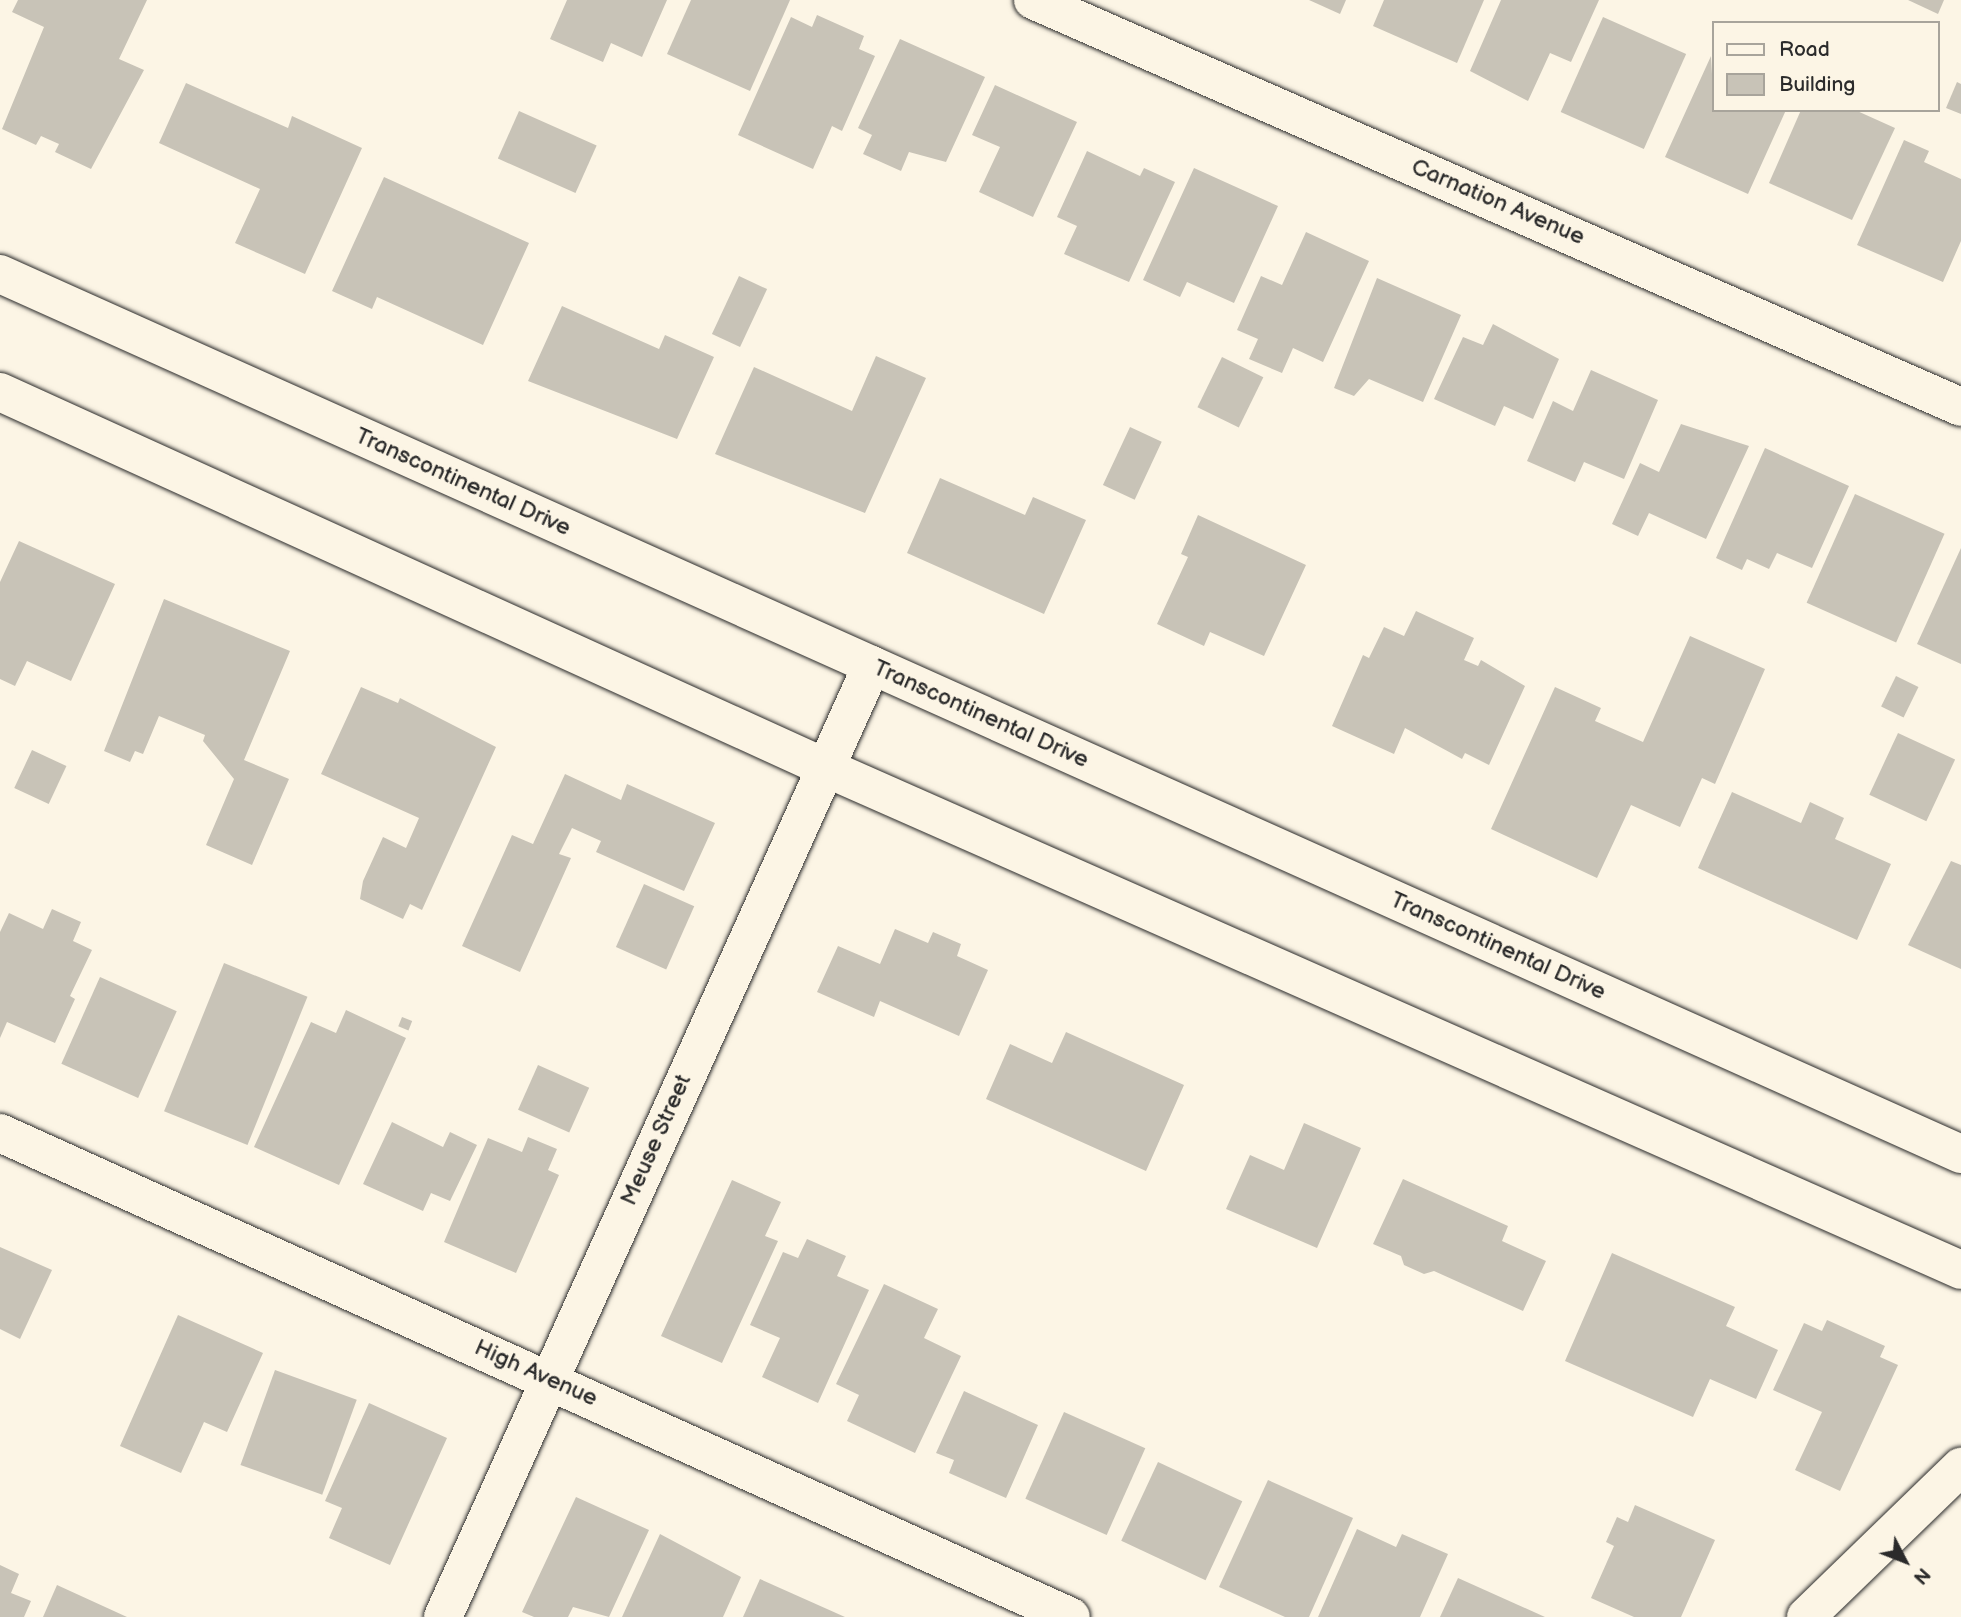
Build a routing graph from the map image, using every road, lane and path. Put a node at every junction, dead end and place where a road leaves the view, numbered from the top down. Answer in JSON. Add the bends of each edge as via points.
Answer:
{"nodes":[{"id":1,"x":1033,"y":0,"type":"edge"},
{"id":2,"x":0,"y":274,"type":"edge"},
{"id":3,"x":0,"y":391,"type":"edge"},
{"id":4,"x":1961,"y":407,"type":"edge"},
{"id":5,"x":872,"y":665,"type":"junction"},
{"id":6,"x":824,"y":766,"type":"junction"},
{"id":7,"x":0,"y":1133,"type":"edge"},
{"id":8,"x":1961,"y":1154,"type":"edge"},
{"id":9,"x":1961,"y":1270,"type":"edge"},
{"id":10,"x":549,"y":1379,"type":"junction"},
{"id":11,"x":1961,"y":1467,"type":"edge"},
{"id":12,"x":443,"y":1617,"type":"edge"},
{"id":13,"x":1071,"y":1617,"type":"edge"},
{"id":14,"x":1806,"y":1617,"type":"edge"}],
"edges":[{"from":1,"to":4,"type":"street","name":"Carnation Avenue"},
{"from":2,"to":5,"type":"street","name":"Transcontinental Drive"},
{"from":3,"to":6,"type":"street"},
{"from":5,"to":6,"type":"street","name":"Meuse Street"},
{"from":5,"to":8,"type":"street","name":"Transcontinental Drive"},
{"from":6,"to":9,"type":"street"},
{"from":6,"to":10,"type":"street","name":"Meuse Street"},
{"from":7,"to":10,"type":"street","name":"High Avenue"},
{"from":10,"to":12,"type":"street","name":"Meuse Street"},
{"from":10,"to":13,"type":"street","name":"High Avenue"},
{"from":11,"to":14,"type":"street"}]}
